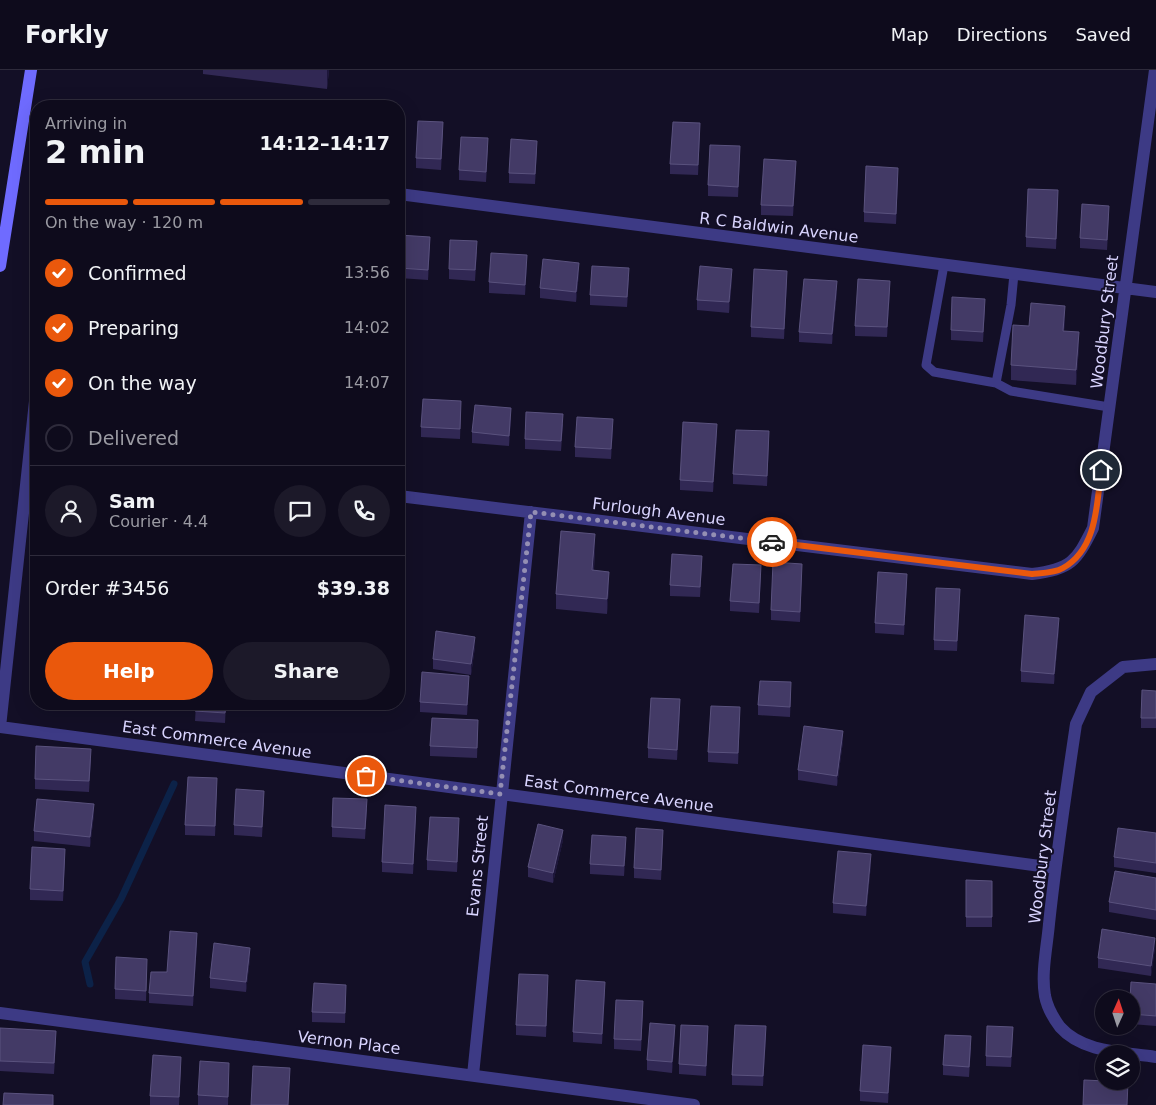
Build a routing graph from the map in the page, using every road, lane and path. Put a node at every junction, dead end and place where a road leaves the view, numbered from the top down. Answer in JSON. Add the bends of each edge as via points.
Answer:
{"nodes":[{"id":1,"x":31,"y":70,"type":"edge"},
{"id":2,"x":1155,"y":70,"type":"edge"},
{"id":3,"x":405,"y":195,"type":"edge"},
{"id":4,"x":944,"y":265,"type":"junction"},
{"id":5,"x":0,"y":266,"type":"edge"},
{"id":6,"x":1014,"y":274,"type":"junction"},
{"id":7,"x":1124,"y":289,"type":"junction"},
{"id":8,"x":1156,"y":292,"type":"edge"},
{"id":9,"x":996,"y":383,"type":"junction"},
{"id":10,"x":1109,"y":407,"type":"junction"},
{"id":11,"x":30,"y":476,"type":"edge"},
{"id":12,"x":405,"y":497,"type":"edge"},
{"id":13,"x":531,"y":512,"type":"junction"},
{"id":14,"x":1064,"y":568,"type":"joint"},
{"id":15,"x":1156,"y":664,"type":"edge"},
{"id":16,"x":0,"y":727,"type":"edge"},
{"id":17,"x":500,"y":794,"type":"junction"},
{"id":18,"x":1055,"y":868,"type":"junction"},
{"id":19,"x":0,"y":1013,"type":"edge"},
{"id":20,"x":1156,"y":1057,"type":"edge"},
{"id":21,"x":473,"y":1075,"type":"junction"},
{"id":22,"x":694,"y":1105,"type":"edge"}],
"edges":[{"from":1,"to":5,"type":"main road"},
{"from":2,"to":7,"type":"street","name":"Woodbury Street"},
{"from":3,"to":4,"type":"street","name":"R C Baldwin Avenue"},
{"from":4,"to":6,"type":"street","name":"R C Baldwin Avenue"},
{"from":4,"to":9,"type":"lane","via":[[926,365],[934,372]]},
{"from":6,"to":7,"type":"street","name":"R C Baldwin Avenue"},
{"from":6,"to":9,"type":"lane"},
{"from":7,"to":8,"type":"street","name":"R C Baldwin Avenue"},
{"from":7,"to":10,"type":"street","name":"Woodbury Street"},
{"from":9,"to":10,"type":"lane","via":[[1011,391]]},
{"from":10,"to":14,"type":"street","name":"Woodbury Street","via":[[1094,528],[1082,549]]},
{"from":11,"to":16,"type":"street"},
{"from":12,"to":13,"type":"street","name":"Furlough Avenue"},
{"from":13,"to":14,"type":"street","name":"Furlough Avenue","via":[[1032,574]]},
{"from":13,"to":17,"type":"street","name":"Evans Street"},
{"from":15,"to":18,"type":"street","name":"Woodbury Street","via":[[1123,667],[1091,692],[1076,724]]},
{"from":16,"to":17,"type":"street","name":"East Commerce Avenue"},
{"from":17,"to":18,"type":"street","name":"East Commerce Avenue"},
{"from":17,"to":21,"type":"street","name":"Evans Street"},
{"from":18,"to":20,"type":"street","name":"Woodbury Street","via":[[1045,974],[1050,1009],[1061,1027],[1090,1047]]},
{"from":19,"to":21,"type":"street","name":"Vernon Place"},
{"from":21,"to":22,"type":"street","name":"Vernon Place"}]}
